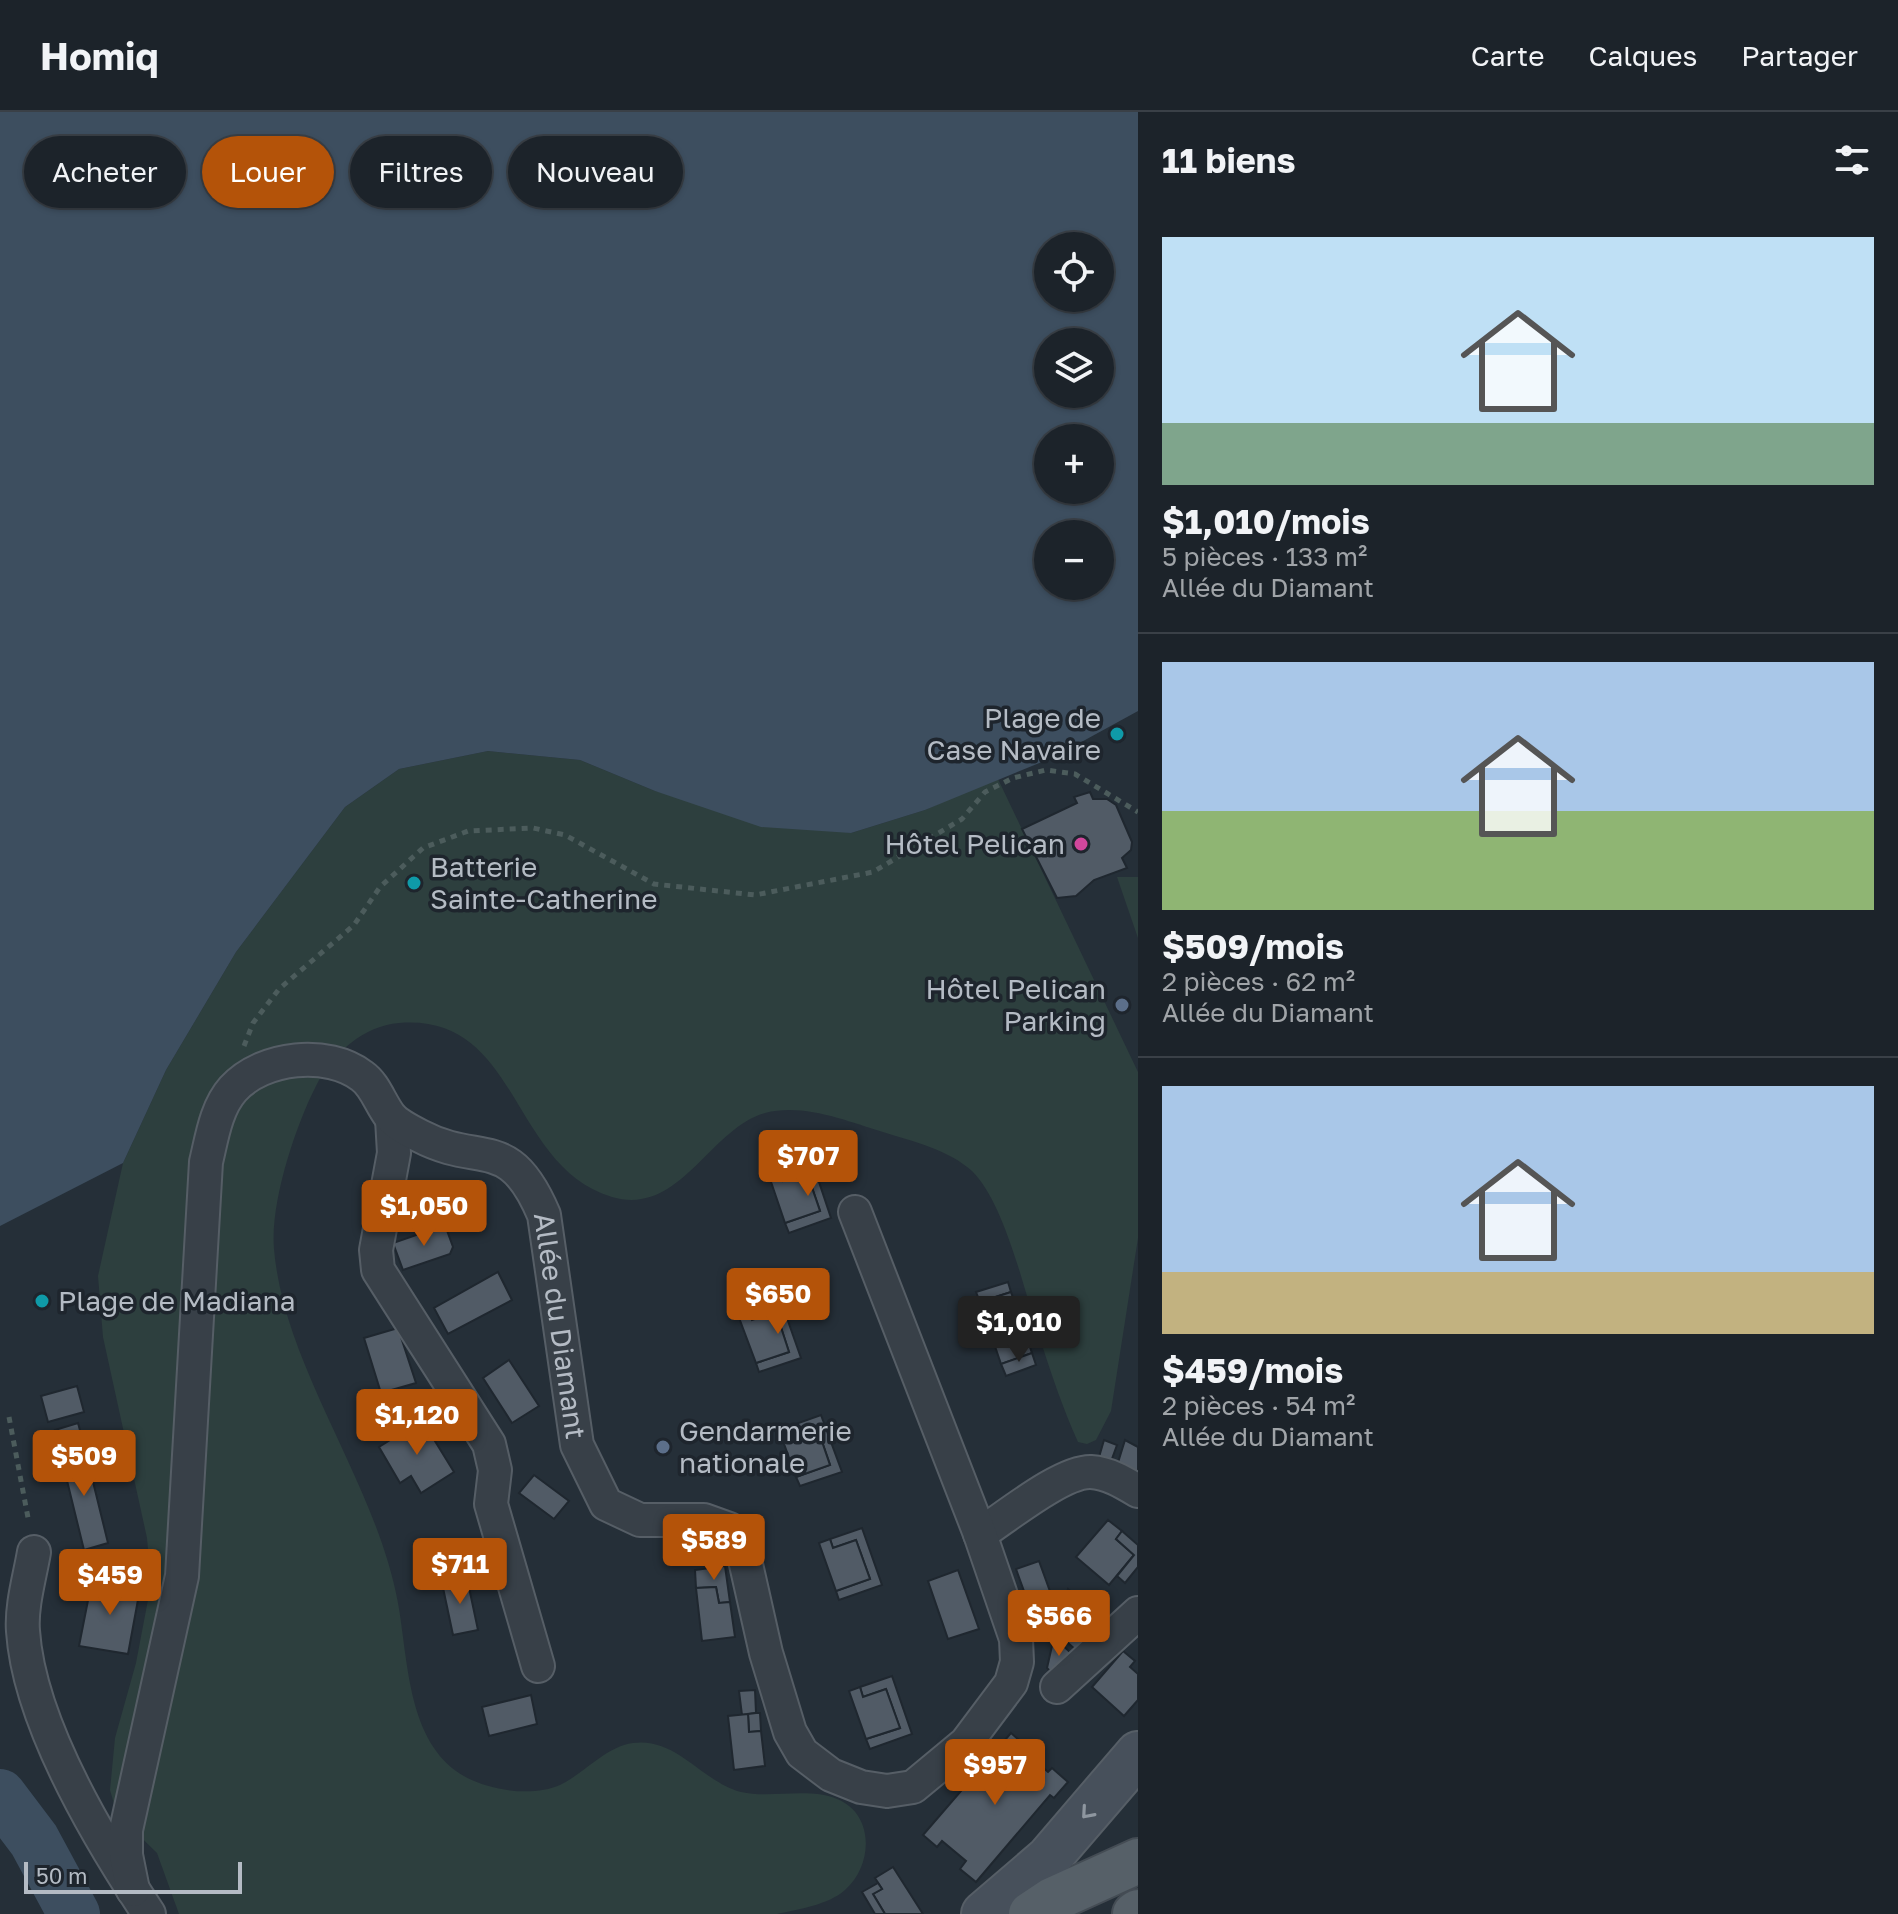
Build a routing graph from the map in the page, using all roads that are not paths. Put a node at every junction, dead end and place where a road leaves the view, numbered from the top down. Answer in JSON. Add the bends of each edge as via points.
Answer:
{"nodes":[{"id":1,"x":392,"y":1119,"type":"junction"},
{"id":2,"x":855,"y":1212,"type":"dead end"},
{"id":3,"x":1138,"y":1491,"type":"edge"},
{"id":4,"x":980,"y":1534,"type":"junction"},
{"id":5,"x":34,"y":1552,"type":"road end"},
{"id":6,"x":1138,"y":1613,"type":"edge"},
{"id":7,"x":538,"y":1666,"type":"dead end"},
{"id":8,"x":1057,"y":1687,"type":"dead end"},
{"id":9,"x":1138,"y":1754,"type":"edge"},
{"id":10,"x":1138,"y":1861,"type":"edge"},
{"id":11,"x":1138,"y":1871,"type":"edge"},
{"id":12,"x":141,"y":1902,"type":"edge"},
{"id":13,"x":984,"y":1914,"type":"edge"},
{"id":14,"x":1031,"y":1914,"type":"edge"},
{"id":15,"x":1066,"y":1914,"type":"edge"}],
"edges":[{"from":1,"to":4,"type":"street","name":"Allée du Diamant","via":[[442,1147],[487,1152],[532,1186],[544,1215],[577,1445],[606,1504],[640,1520],[704,1520],[729,1529],[743,1551],[790,1732],[802,1753],[831,1775],[887,1791],[913,1787],[966,1743],[1011,1683],[1016,1639]]},
{"from":1,"to":7,"type":"street","via":[[394,1153],[376,1250],[378,1270],[489,1444],[495,1470],[491,1504]]},
{"from":1,"to":12,"type":"street","name":"Allée du Diamant","via":[[367,1078],[327,1061],[289,1061],[259,1071],[234,1087],[217,1115],[206,1162],[182,1576],[126,1830],[126,1855]]},
{"from":2,"to":4,"type":"street","name":"Allée du Diamant"},
{"from":3,"to":4,"type":"street","via":[[1109,1475],[1069,1476]]},
{"from":5,"to":12,"type":"street","via":[[22,1627],[44,1719],[90,1818]]},
{"from":6,"to":8,"type":"street"},
{"from":9,"to":13,"type":"street","one_way":true,"via":[[1048,1859]]},
{"from":10,"to":14,"type":"main road"},
{"from":11,"to":15,"type":"main road"}]}
